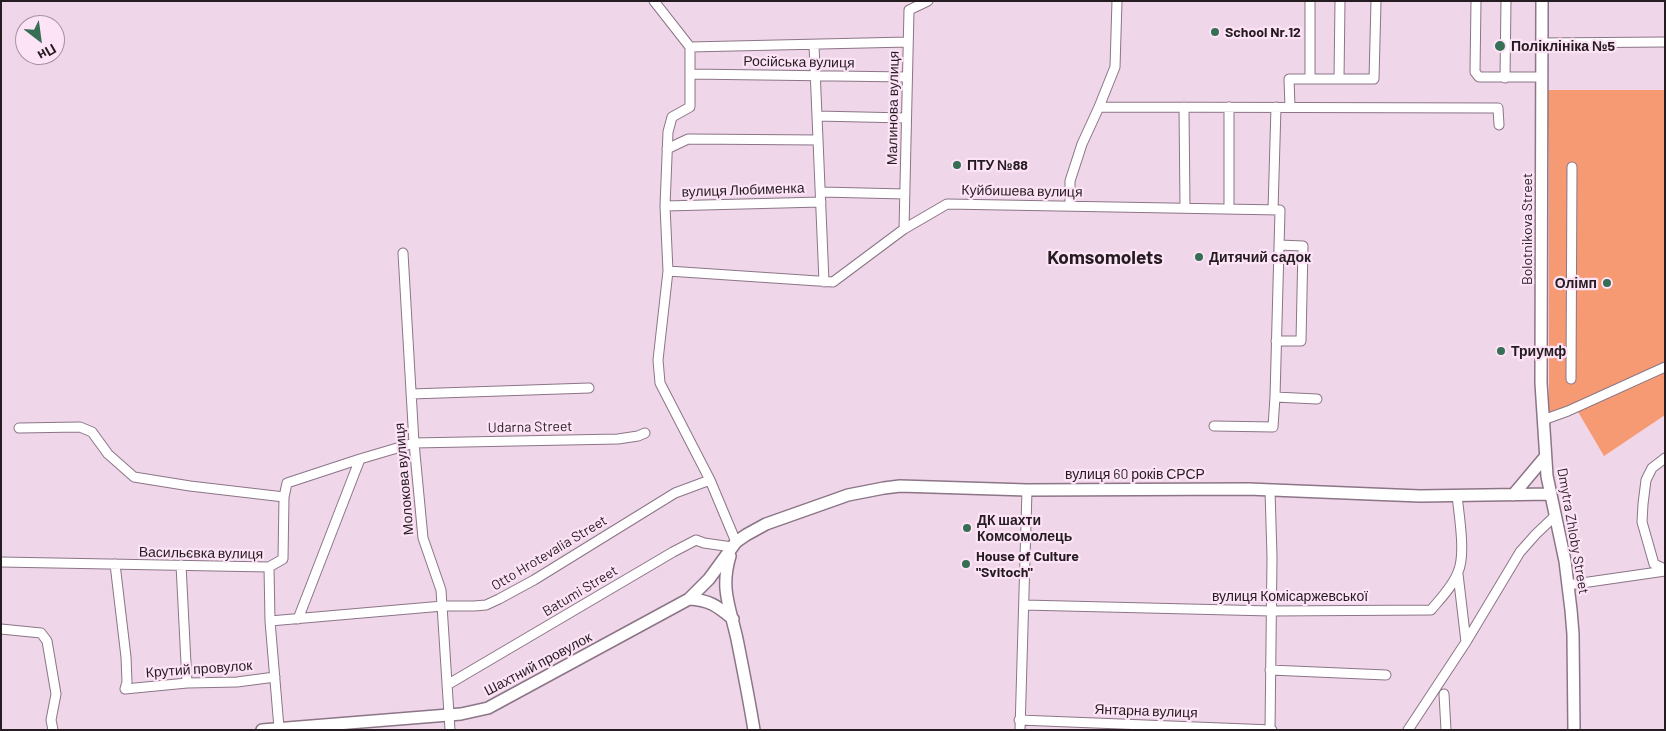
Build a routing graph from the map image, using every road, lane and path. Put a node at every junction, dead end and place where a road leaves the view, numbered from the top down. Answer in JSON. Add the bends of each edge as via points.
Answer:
{"nodes":[{"id":1,"x":654,"y":1,"type":"edge"},
{"id":2,"x":928,"y":1,"type":"edge"},
{"id":3,"x":1117,"y":1,"type":"edge"},
{"id":4,"x":1310,"y":1,"type":"edge"},
{"id":5,"x":1340,"y":1,"type":"edge"},
{"id":6,"x":1376,"y":1,"type":"edge"},
{"id":7,"x":1476,"y":1,"type":"edge"},
{"id":8,"x":1506,"y":1,"type":"edge"},
{"id":9,"x":1542,"y":1,"type":"edge"},
{"id":10,"x":908,"y":42,"type":"junction"},
{"id":11,"x":1542,"y":42,"type":"junction"},
{"id":12,"x":1665,"y":42,"type":"edge"},
{"id":13,"x":814,"y":45,"type":"junction"},
{"id":14,"x":690,"y":47,"type":"junction"},
{"id":15,"x":690,"y":74,"type":"junction"},
{"id":16,"x":815,"y":76,"type":"junction"},
{"id":17,"x":907,"y":77,"type":"junction"},
{"id":18,"x":1505,"y":78,"type":"junction"},
{"id":19,"x":1542,"y":78,"type":"junction"},
{"id":20,"x":1310,"y":79,"type":"junction"},
{"id":21,"x":1339,"y":79,"type":"junction"},
{"id":22,"x":1099,"y":106,"type":"junction"},
{"id":23,"x":1184,"y":107,"type":"junction"},
{"id":24,"x":1229,"y":107,"type":"junction"},
{"id":25,"x":1276,"y":107,"type":"junction"},
{"id":26,"x":1290,"y":107,"type":"junction"},
{"id":27,"x":817,"y":116,"type":"junction"},
{"id":28,"x":906,"y":118,"type":"junction"},
{"id":29,"x":1499,"y":125,"type":"dead end"},
{"id":30,"x":818,"y":140,"type":"junction"},
{"id":31,"x":667,"y":149,"type":"junction"},
{"id":32,"x":1572,"y":167,"type":"dead end"},
{"id":33,"x":821,"y":192,"type":"junction"},
{"id":34,"x":905,"y":194,"type":"junction"},
{"id":35,"x":821,"y":202,"type":"junction"},
{"id":36,"x":665,"y":206,"type":"junction"},
{"id":37,"x":1070,"y":206,"type":"junction"},
{"id":38,"x":1185,"y":208,"type":"junction"},
{"id":39,"x":1229,"y":209,"type":"junction"},
{"id":40,"x":1277,"y":210,"type":"junction"},
{"id":41,"x":904,"y":229,"type":"junction"},
{"id":42,"x":1279,"y":245,"type":"junction"},
{"id":43,"x":403,"y":253,"type":"dead end"},
{"id":44,"x":668,"y":271,"type":"junction"},
{"id":45,"x":824,"y":282,"type":"junction"},
{"id":46,"x":1276,"y":341,"type":"junction"},
{"id":47,"x":1665,"y":367,"type":"edge"},
{"id":48,"x":1571,"y":379,"type":"dead end"},
{"id":49,"x":589,"y":388,"type":"dead end"},
{"id":50,"x":411,"y":394,"type":"junction"},
{"id":51,"x":1275,"y":397,"type":"junction"},
{"id":52,"x":1317,"y":399,"type":"dead end"},
{"id":53,"x":1543,"y":420,"type":"junction"},
{"id":54,"x":1214,"y":426,"type":"dead end"},
{"id":55,"x":20,"y":428,"type":"dead end"},
{"id":56,"x":646,"y":433,"type":"dead end"},
{"id":57,"x":414,"y":443,"type":"junction"},
{"id":58,"x":1545,"y":457,"type":"junction"},
{"id":59,"x":1665,"y":458,"type":"edge"},
{"id":60,"x":360,"y":459,"type":"junction"},
{"id":61,"x":710,"y":480,"type":"junction"},
{"id":62,"x":1028,"y":490,"type":"junction"},
{"id":63,"x":1270,"y":490,"type":"junction"},
{"id":64,"x":1551,"y":494,"type":"junction"},
{"id":65,"x":1457,"y":495,"type":"junction"},
{"id":66,"x":1512,"y":495,"type":"junction"},
{"id":67,"x":284,"y":498,"type":"junction"},
{"id":68,"x":1556,"y":515,"type":"junction"},
{"id":69,"x":734,"y":545,"type":"junction"},
{"id":70,"x":1,"y":562,"type":"edge"},
{"id":71,"x":115,"y":564,"type":"junction"},
{"id":72,"x":181,"y":565,"type":"junction"},
{"id":73,"x":269,"y":567,"type":"junction"},
{"id":74,"x":1665,"y":570,"type":"edge"},
{"id":75,"x":1458,"y":574,"type":"junction"},
{"id":76,"x":1568,"y":585,"type":"junction"},
{"id":77,"x":690,"y":598,"type":"junction"},
{"id":78,"x":1024,"y":605,"type":"junction"},
{"id":79,"x":443,"y":606,"type":"junction"},
{"id":80,"x":1271,"y":611,"type":"junction"},
{"id":81,"x":298,"y":619,"type":"junction"},
{"id":82,"x":732,"y":619,"type":"junction"},
{"id":83,"x":270,"y":621,"type":"junction"},
{"id":84,"x":1,"y":629,"type":"edge"},
{"id":85,"x":1466,"y":642,"type":"junction"},
{"id":86,"x":1270,"y":670,"type":"junction"},
{"id":87,"x":1386,"y":675,"type":"dead end"},
{"id":88,"x":276,"y":677,"type":"junction"},
{"id":89,"x":187,"y":683,"type":"junction"},
{"id":90,"x":447,"y":685,"type":"junction"},
{"id":91,"x":1444,"y":694,"type":"dead end"},
{"id":92,"x":449,"y":716,"type":"junction"},
{"id":93,"x":1020,"y":725,"type":"edge"},
{"id":94,"x":286,"y":728,"type":"edge"},
{"id":95,"x":53,"y":730,"type":"edge"},
{"id":96,"x":262,"y":730,"type":"edge"},
{"id":97,"x":450,"y":730,"type":"edge"},
{"id":98,"x":754,"y":730,"type":"edge"},
{"id":99,"x":1271,"y":730,"type":"edge"},
{"id":100,"x":1408,"y":730,"type":"edge"},
{"id":101,"x":1446,"y":730,"type":"edge"},
{"id":102,"x":1574,"y":730,"type":"edge"}],
"edges":[{"from":1,"to":14,"type":"street"},
{"from":2,"to":10,"type":"street","name":"Малинова вулиця","via":[[909,10]]},
{"from":3,"to":22,"type":"street","via":[[1115,66]]},
{"from":4,"to":20,"type":"street"},
{"from":5,"to":21,"type":"street"},
{"from":6,"to":21,"type":"street","via":[[1374,79]]},
{"from":7,"to":18,"type":"street","via":[[1475,72],[1480,77]]},
{"from":8,"to":18,"type":"street"},
{"from":9,"to":11,"type":"street","name":"Bolotnikova Street"},
{"from":10,"to":13,"type":"street"},
{"from":10,"to":17,"type":"street","name":"Малинова вулиця"},
{"from":11,"to":12,"type":"street"},
{"from":11,"to":19,"type":"street","name":"Bolotnikova Street"},
{"from":13,"to":14,"type":"street"},
{"from":13,"to":16,"type":"street"},
{"from":14,"to":15,"type":"street"},
{"from":15,"to":16,"type":"street","name":"Російська вулиця"},
{"from":15,"to":31,"type":"street","via":[[690,107],[672,117]]},
{"from":16,"to":17,"type":"street","name":"Російська вулиця"},
{"from":16,"to":27,"type":"street"},
{"from":17,"to":28,"type":"street","name":"Малинова вулиця"},
{"from":18,"to":19,"type":"street"},
{"from":19,"to":53,"type":"street","name":"Bolotnikova Street"},
{"from":20,"to":21,"type":"street"},
{"from":20,"to":26,"type":"street","via":[[1289,79]]},
{"from":22,"to":23,"type":"street"},
{"from":22,"to":37,"type":"street","via":[[1070,181]]},
{"from":23,"to":24,"type":"street"},
{"from":23,"to":38,"type":"street"},
{"from":24,"to":25,"type":"street"},
{"from":24,"to":39,"type":"street"},
{"from":25,"to":26,"type":"street"},
{"from":25,"to":40,"type":"street"},
{"from":26,"to":29,"type":"street","via":[[1498,108]]},
{"from":27,"to":28,"type":"street"},
{"from":27,"to":30,"type":"street"},
{"from":28,"to":34,"type":"street","name":"Малинова вулиця"},
{"from":30,"to":31,"type":"street","via":[[688,139]]},
{"from":30,"to":33,"type":"street"},
{"from":31,"to":36,"type":"street"},
{"from":32,"to":48,"type":"street"},
{"from":33,"to":34,"type":"street"},
{"from":33,"to":35,"type":"street"},
{"from":34,"to":41,"type":"street","name":"Малинова вулиця"},
{"from":35,"to":36,"type":"street","name":"вулиця Любименка"},
{"from":35,"to":45,"type":"street"},
{"from":36,"to":44,"type":"street"},
{"from":37,"to":38,"type":"street","name":"Куйбишева вулиця"},
{"from":37,"to":41,"type":"street","name":"Куйбишева вулиця","via":[[948,204]]},
{"from":38,"to":39,"type":"street","name":"Куйбишева вулиця"},
{"from":39,"to":40,"type":"street","name":"Куйбишева вулиця"},
{"from":40,"to":42,"type":"street"},
{"from":41,"to":45,"type":"street","name":"Куйбишева вулиця","via":[[833,282]]},
{"from":42,"to":46,"type":"street"},
{"from":42,"to":46,"type":"street","via":[[1302,246],[1301,341]]},
{"from":43,"to":50,"type":"street","name":"Молокова вулиця"},
{"from":44,"to":45,"type":"street","name":"Куйбишева вулиця"},
{"from":44,"to":61,"type":"street","via":[[658,360],[660,383]]},
{"from":46,"to":51,"type":"street"},
{"from":47,"to":53,"type":"street"},
{"from":49,"to":50,"type":"street"},
{"from":50,"to":57,"type":"street","name":"Молокова вулиця"},
{"from":51,"to":52,"type":"street"},
{"from":51,"to":54,"type":"street","via":[[1274,427]]},
{"from":53,"to":58,"type":"street","name":"Bolotnikova Street"},
{"from":55,"to":67,"type":"street","via":[[80,427],[92,432],[108,454],[134,477]]},
{"from":56,"to":57,"type":"street","name":"Udarna Street","via":[[618,438]]},
{"from":57,"to":60,"type":"street","name":"Udarna Street"},
{"from":57,"to":79,"type":"street","name":"Молокова вулиця","via":[[423,538],[442,590]]},
{"from":58,"to":64,"type":"street","name":"Dmytra Zhloby Street"},
{"from":58,"to":66,"type":"street"},
{"from":59,"to":74,"type":"street","via":[[1652,468],[1646,480],[1642,522],[1654,564]]},
{"from":60,"to":67,"type":"street","name":"Udarna Street","via":[[287,484]]},
{"from":60,"to":81,"type":"street"},
{"from":61,"to":69,"type":"street"},
{"from":61,"to":79,"type":"street","name":"Otto Hrotevalia Street","via":[[675,493],[499,600],[486,605]]},
{"from":62,"to":63,"type":"street","name":"вулиця 60 років СРСР"},
{"from":62,"to":69,"type":"street","name":"вулиця 60 років СРСР","via":[[900,486],[866,491],[766,524]]},
{"from":62,"to":78,"type":"street"},
{"from":63,"to":65,"type":"street","name":"вулиця 60 років СРСР"},
{"from":63,"to":80,"type":"street"},
{"from":64,"to":66,"type":"street","name":"вулиця 60 років СРСР"},
{"from":64,"to":68,"type":"street","name":"Dmytra Zhloby Street"},
{"from":65,"to":66,"type":"street","name":"вулиця 60 років СРСР"},
{"from":65,"to":75,"type":"street","name":"вулиця Комісаржевської","via":[[1461,540]]},
{"from":67,"to":73,"type":"street","via":[[283,559]]},
{"from":68,"to":76,"type":"street","name":"Dmytra Zhloby Street"},
{"from":68,"to":85,"type":"street","via":[[1520,552]]},
{"from":69,"to":77,"type":"street","name":"Шахтний провулок"},
{"from":69,"to":82,"type":"street","via":[[725,583]]},
{"from":69,"to":90,"type":"street","name":"Batumi Street","via":[[696,540]]},
{"from":70,"to":71,"type":"street","name":"Васильєвка вулиця"},
{"from":71,"to":72,"type":"street","name":"Васильєвка вулиця"},
{"from":71,"to":89,"type":"street","name":"Крутий провулок","via":[[126,657],[125,689]]},
{"from":72,"to":73,"type":"street","name":"Васильєвка вулиця"},
{"from":72,"to":89,"type":"street"},
{"from":73,"to":83,"type":"street","name":"Васильєвка вулиця"},
{"from":74,"to":76,"type":"street"},
{"from":75,"to":80,"type":"street","name":"вулиця Комісаржевської","via":[[1431,610]]},
{"from":75,"to":85,"type":"street"},
{"from":76,"to":102,"type":"street","name":"Dmytra Zhloby Street","via":[[1573,634]]},
{"from":77,"to":82,"type":"street","via":[[711,602]]},
{"from":77,"to":92,"type":"street","name":"Шахтний провулок","via":[[502,701],[476,712]]},
{"from":78,"to":80,"type":"street","name":"вулиця Комісаржевської"},
{"from":78,"to":93,"type":"street"},
{"from":79,"to":81,"type":"street","name":"Otto Hrotevalia Street"},
{"from":79,"to":90,"type":"street","name":"Молокова вулиця"},
{"from":80,"to":86,"type":"street"},
{"from":81,"to":83,"type":"street","name":"Otto Hrotevalia Street"},
{"from":82,"to":98,"type":"street"},
{"from":83,"to":88,"type":"street","name":"Васильєвка вулиця"},
{"from":84,"to":95,"type":"street","via":[[41,633],[47,641],[56,694],[51,720]]},
{"from":85,"to":100,"type":"street"},
{"from":86,"to":87,"type":"street"},
{"from":86,"to":99,"type":"street"},
{"from":88,"to":89,"type":"street","name":"Крутий провулок"},
{"from":88,"to":94,"type":"street","name":"Васильєвка вулиця"},
{"from":90,"to":92,"type":"street","name":"Молокова вулиця"},
{"from":91,"to":101,"type":"street"},
{"from":92,"to":94,"type":"street","name":"Шахтний провулок"},
{"from":92,"to":97,"type":"street","name":"Молокова вулиця"},
{"from":93,"to":99,"type":"street","name":"Янтарна вулиця"},
{"from":94,"to":96,"type":"street","name":"Шахтний провулок"}]}
